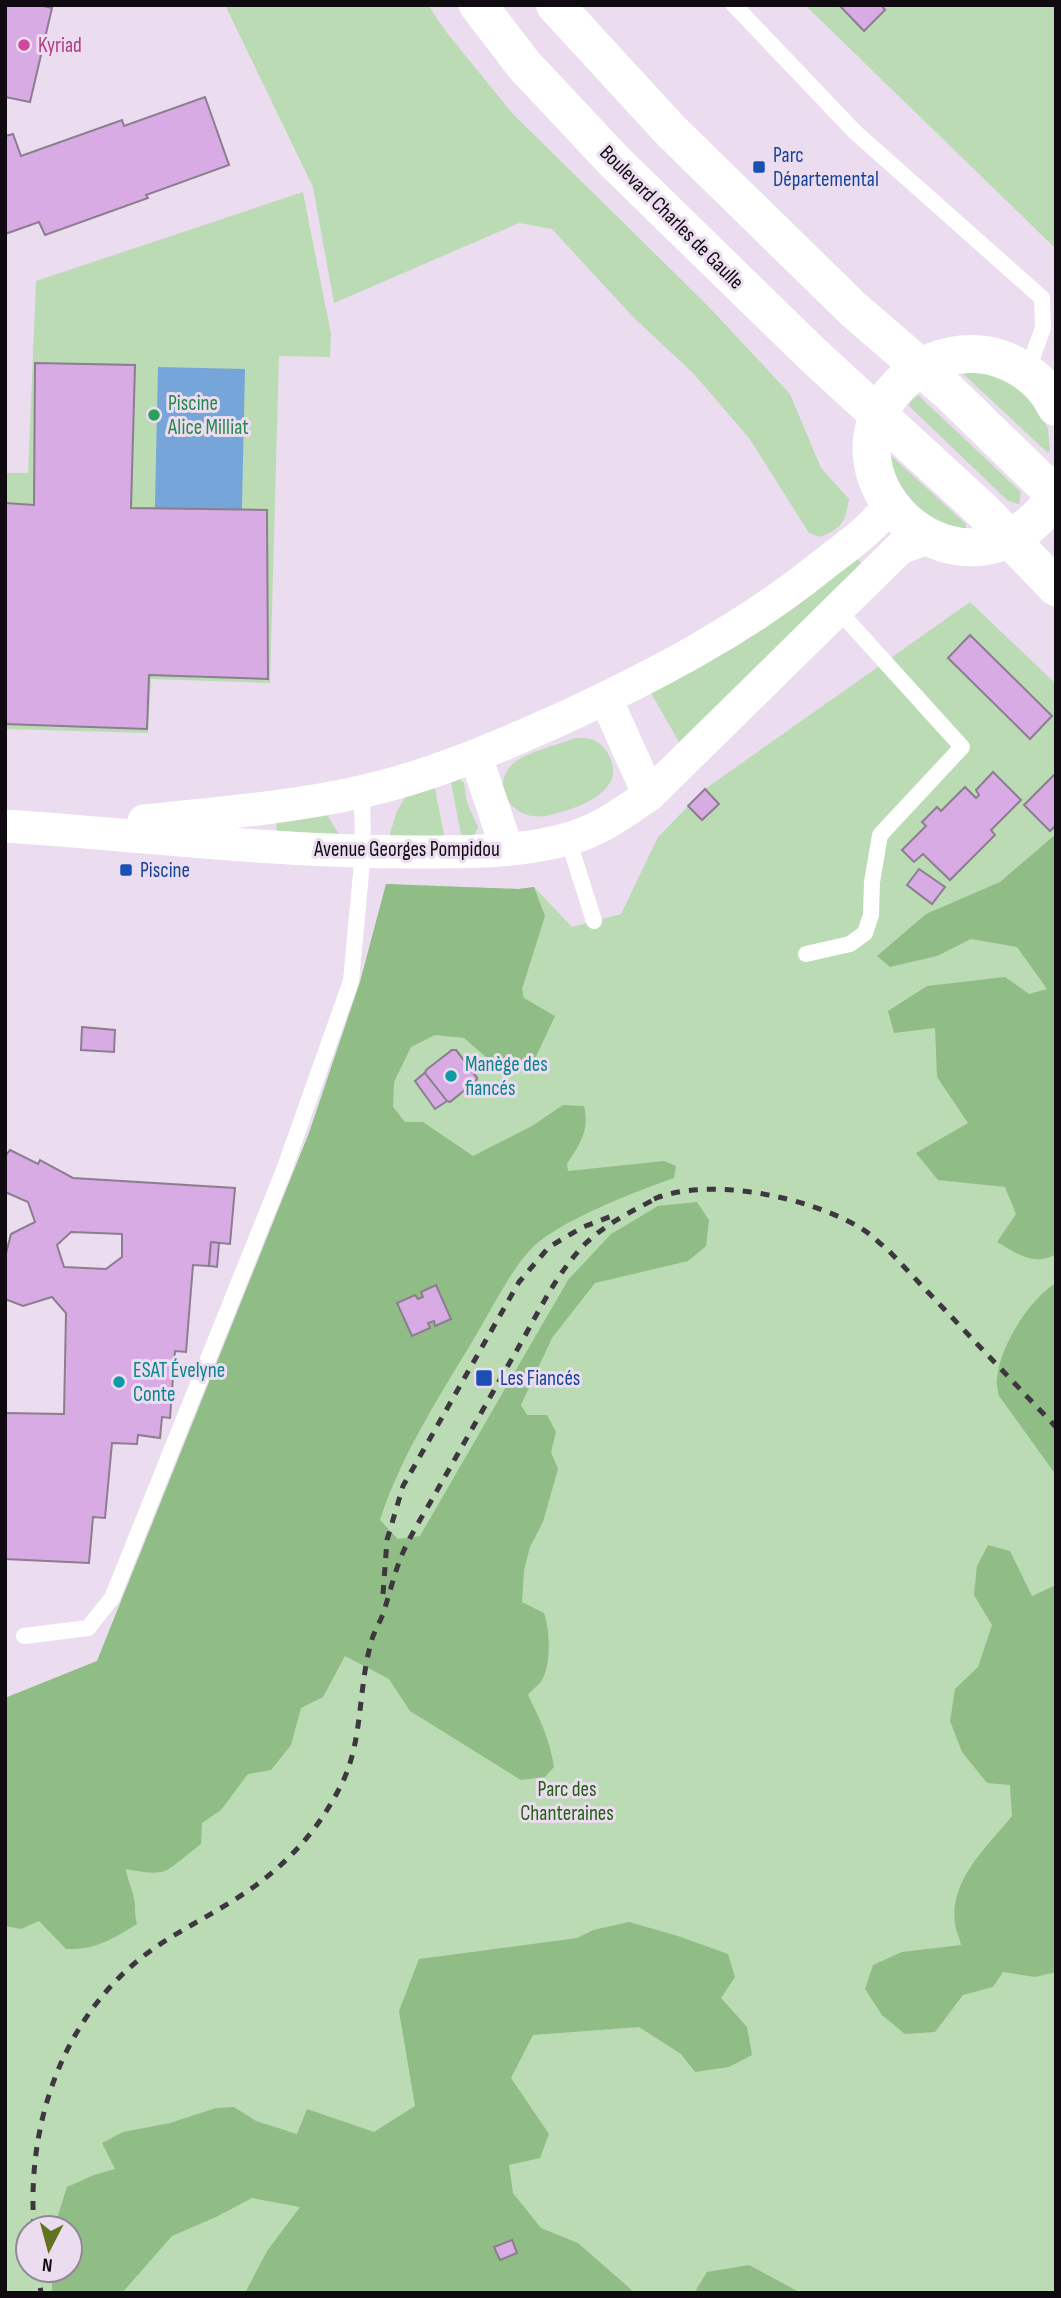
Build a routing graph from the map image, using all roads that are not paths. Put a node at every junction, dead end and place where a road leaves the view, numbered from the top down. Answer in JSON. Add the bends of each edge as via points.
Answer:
{"nodes":[{"id":1,"x":478,"y":5,"type":"edge"},
{"id":2,"x":734,"y":5,"type":"edge"},
{"id":3,"x":567,"y":9,"type":"edge"},
{"id":4,"x":919,"y":368,"type":"junction"},
{"id":5,"x":1027,"y":372,"type":"junction"},
{"id":6,"x":1056,"y":407,"type":"edge"},
{"id":7,"x":880,"y":415,"type":"junction"},
{"id":8,"x":1056,"y":496,"type":"edge"},
{"id":9,"x":889,"y":505,"type":"junction"},
{"id":10,"x":928,"y":538,"type":"junction"},
{"id":11,"x":1009,"y":539,"type":"junction"},
{"id":12,"x":1056,"y":587,"type":"edge"},
{"id":13,"x":838,"y":610,"type":"junction"},
{"id":14,"x":606,"y":699,"type":"junction"},
{"id":15,"x":476,"y":757,"type":"junction"},
{"id":16,"x":362,"y":792,"type":"junction"},
{"id":17,"x":649,"y":795,"type":"junction"},
{"id":18,"x":5,"y":826,"type":"edge"},
{"id":19,"x":65,"y":830,"type":"junction"},
{"id":20,"x":568,"y":839,"type":"junction"},
{"id":21,"x":507,"y":849,"type":"junction"},
{"id":22,"x":363,"y":852,"type":"junction"},
{"id":23,"x":594,"y":921,"type":"dead end"},
{"id":24,"x":806,"y":954,"type":"dead end"},
{"id":25,"x":24,"y":1636,"type":"dead end"}],
"edges":[{"from":1,"to":7,"type":"main road","name":"Boulevard Charles de Gaulle","via":[[524,65],[615,162],[811,354]]},
{"from":2,"to":5,"type":"lane","via":[[855,132],[1042,298],[1044,328]]},
{"from":3,"to":4,"type":"main road","via":[[671,131]]},
{"from":4,"to":5,"type":"main road","via":[[950,356],[982,354]]},
{"from":4,"to":7,"type":"main road","via":[[896,388]]},
{"from":4,"to":8,"type":"main road"},
{"from":5,"to":6,"type":"main road"},
{"from":7,"to":9,"type":"main road","via":[[873,441],[874,468]]},
{"from":7,"to":11,"type":"main road","name":"Boulevard Charles de Gaulle"},
{"from":8,"to":11,"type":"main road","via":[[1028,528]]},
{"from":9,"to":10,"type":"main road"},
{"from":9,"to":14,"type":"street","name":"Avenue Georges Pompidou","via":[[854,541],[743,624]]},
{"from":10,"to":11,"type":"main road","via":[[954,546],[982,547]]},
{"from":10,"to":13,"type":"street","name":"Avenue Georges Pompidou","via":[[900,548]]},
{"from":11,"to":12,"type":"main road","name":"Boulevard Charles de Gaulle"},
{"from":13,"to":17,"type":"street","name":"Avenue Georges Pompidou"},
{"from":13,"to":24,"type":"lane","via":[[961,747],[880,835],[865,933],[850,944]]},
{"from":14,"to":15,"type":"street","name":"Avenue Georges Pompidou"},
{"from":14,"to":17,"type":"street"},
{"from":15,"to":16,"type":"street","name":"Avenue Georges Pompidou"},
{"from":15,"to":21,"type":"street"},
{"from":16,"to":19,"type":"street","name":"Avenue Georges Pompidou","via":[[305,803]]},
{"from":16,"to":22,"type":"lane"},
{"from":17,"to":20,"type":"street","name":"Avenue Georges Pompidou","via":[[611,821]]},
{"from":18,"to":19,"type":"street","name":"Avenue Georges Pompidou"},
{"from":19,"to":22,"type":"street","name":"Avenue Georges Pompidou"},
{"from":20,"to":21,"type":"street","name":"Avenue Georges Pompidou"},
{"from":20,"to":23,"type":"lane"},
{"from":21,"to":22,"type":"street","name":"Avenue Georges Pompidou"},
{"from":22,"to":25,"type":"lane","via":[[351,981],[284,1170],[112,1598],[88,1628]]}]}
